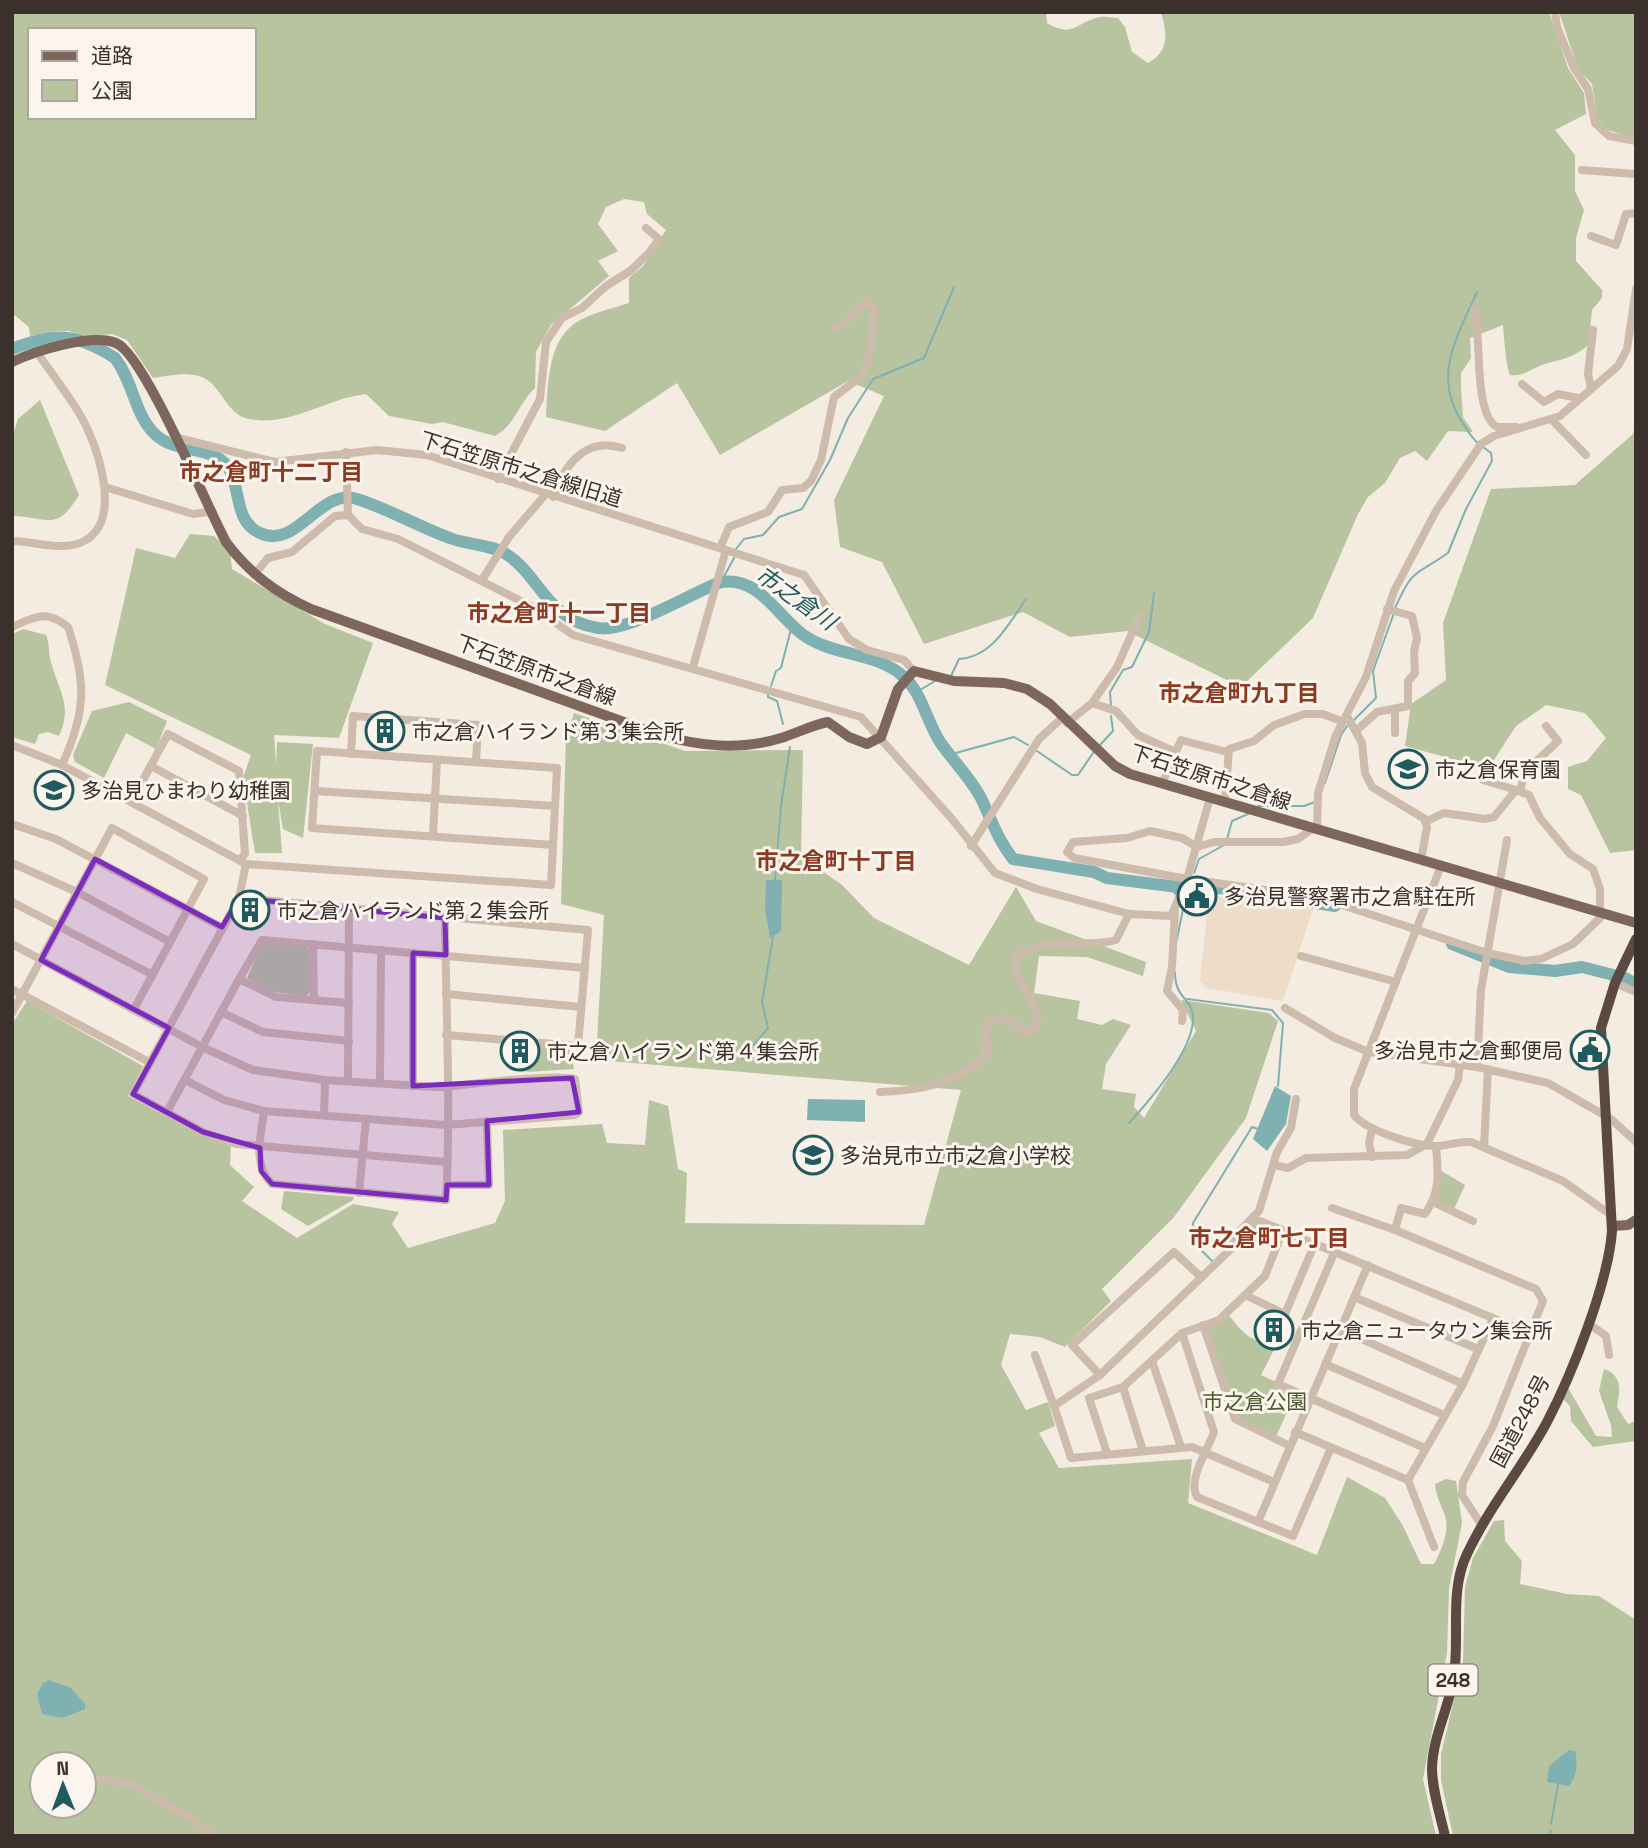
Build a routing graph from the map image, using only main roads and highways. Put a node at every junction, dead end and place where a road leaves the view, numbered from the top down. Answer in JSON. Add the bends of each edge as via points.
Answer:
{"nodes":[{"id":1,"x":12,"y":362,"type":"edge"},
{"id":2,"x":1636,"y":923,"type":"edge"},
{"id":3,"x":1636,"y":939,"type":"edge"},
{"id":4,"x":1612,"y":1220,"type":"junction"},
{"id":5,"x":1636,"y":1220,"type":"edge"},
{"id":6,"x":1445,"y":1836,"type":"edge"}],
"edges":[{"from":1,"to":2,"type":"main road","name":"下石笠原市之倉線","via":[[36,351],[96,341],[107,340],[127,349],[147,377],[226,542],[254,575],[288,598],[683,742],[756,744],[828,722],[867,744],[881,737],[898,689],[913,673],[1004,683],[1049,704],[1122,771]]},
{"from":3,"to":4,"type":"highway","name":"国道248号","number":"248","via":[[1601,1028]]},
{"from":4,"to":5,"type":"main road","via":[[1628,1225]]},
{"from":4,"to":6,"type":"highway","name":"国道248号","number":"248","via":[[1606,1272],[1547,1422],[1467,1552],[1458,1582],[1454,1678],[1432,1771]]}]}
